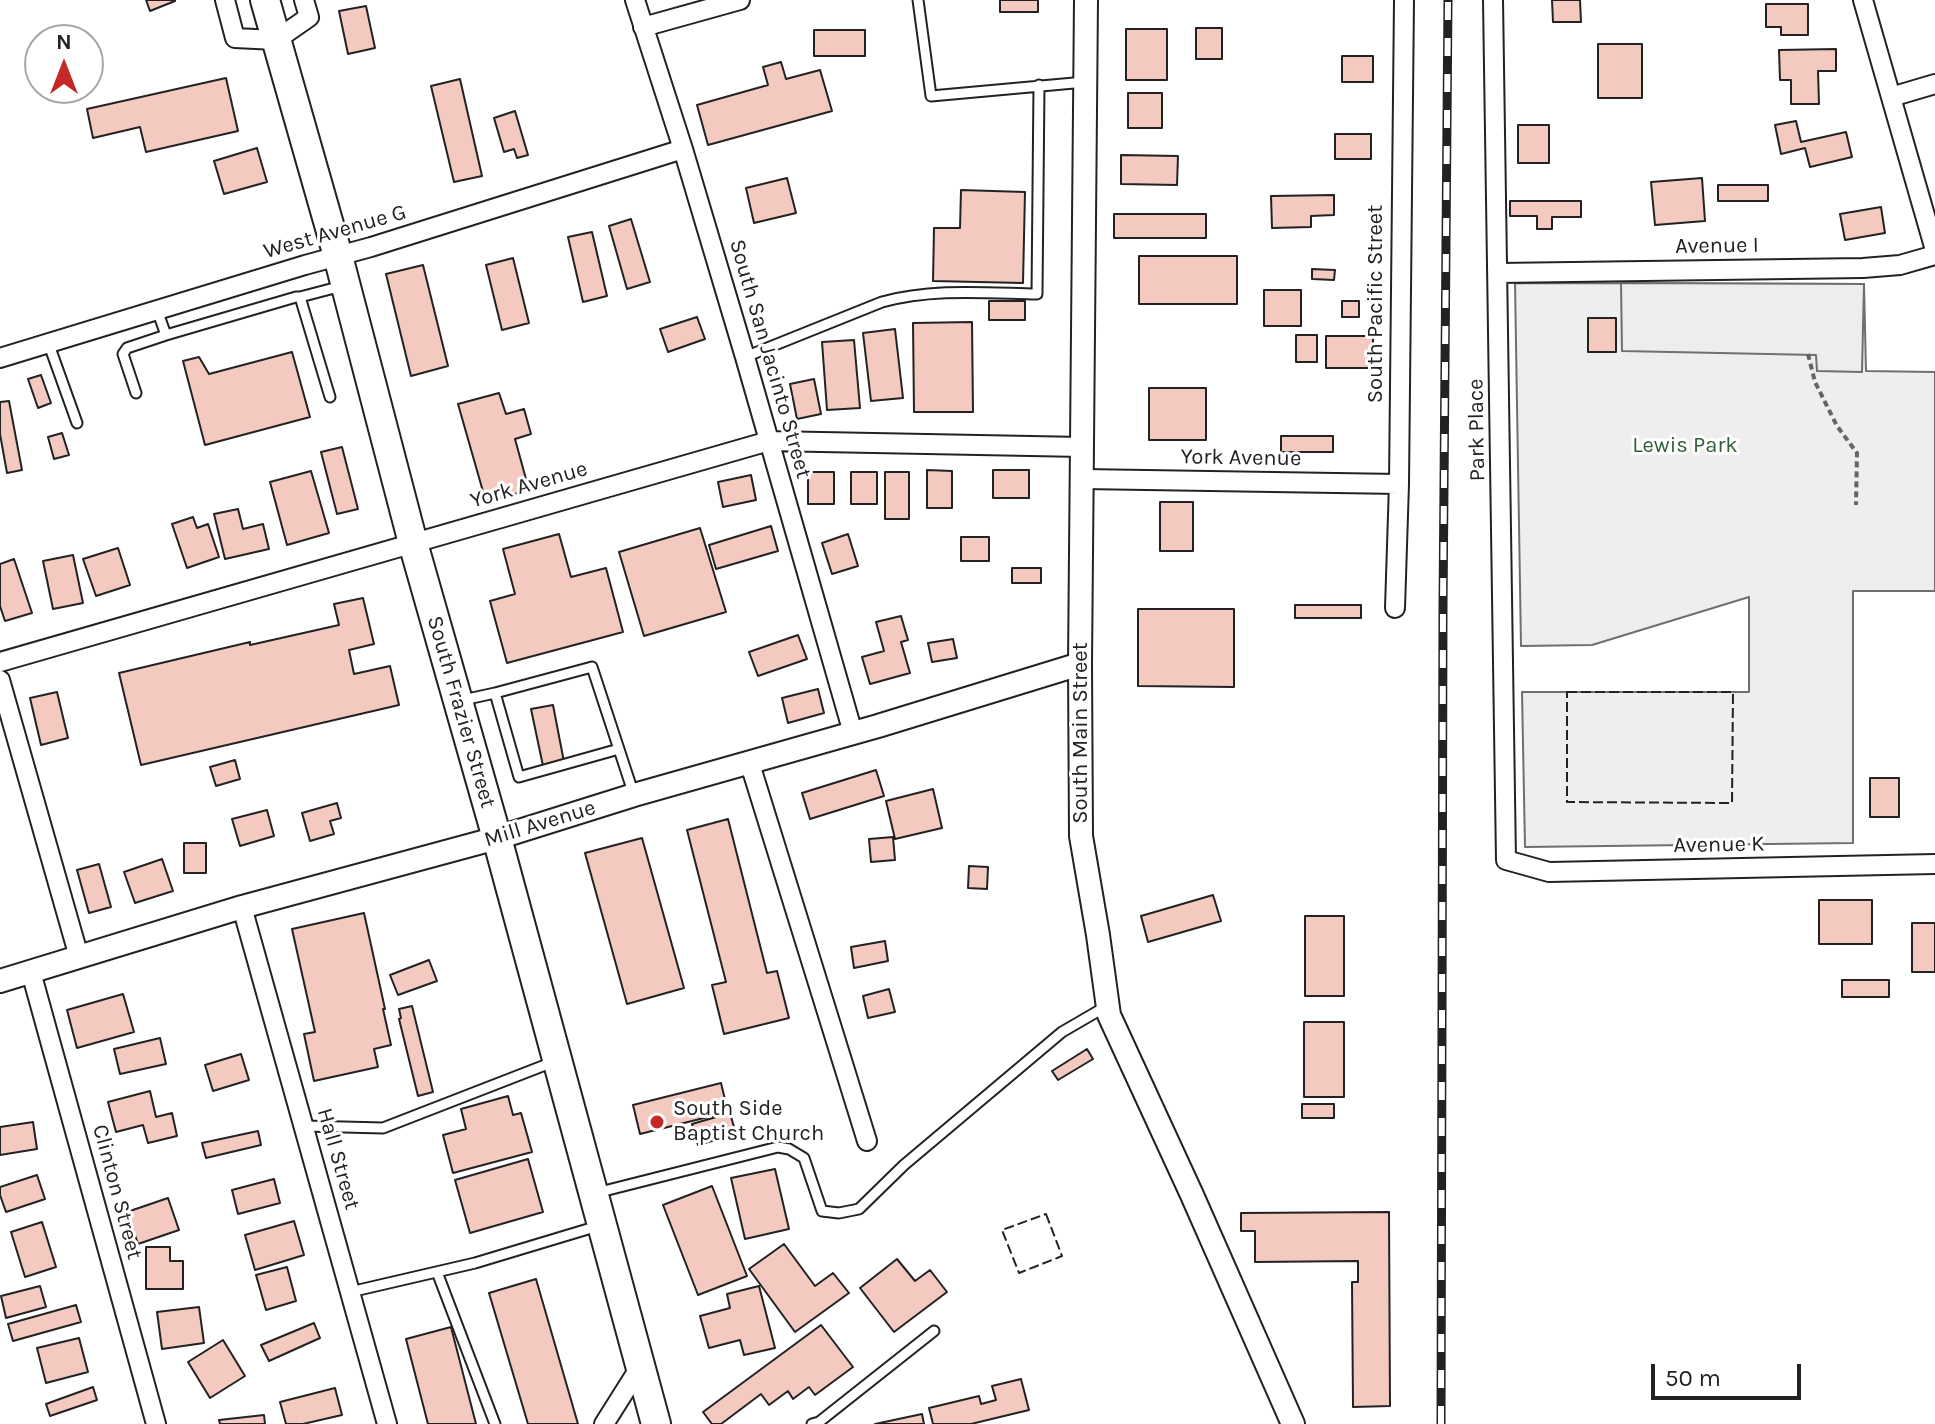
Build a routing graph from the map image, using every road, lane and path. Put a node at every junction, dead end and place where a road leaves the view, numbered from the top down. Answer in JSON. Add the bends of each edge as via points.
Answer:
{"nodes":[{"id":1,"x":225,"y":0,"type":"edge"},
{"id":2,"x":265,"y":0,"type":"edge"},
{"id":3,"x":304,"y":0,"type":"edge"},
{"id":4,"x":635,"y":0,"type":"edge"},
{"id":5,"x":740,"y":0,"type":"edge"},
{"id":6,"x":918,"y":0,"type":"edge"},
{"id":7,"x":1086,"y":0,"type":"edge"},
{"id":8,"x":1404,"y":0,"type":"edge"},
{"id":9,"x":1493,"y":0,"type":"edge"},
{"id":10,"x":1863,"y":0,"type":"edge"},
{"id":11,"x":643,"y":27,"type":"junction"},
{"id":12,"x":276,"y":40,"type":"junction"},
{"id":13,"x":1085,"y":82,"type":"junction"},
{"id":14,"x":1935,"y":84,"type":"edge"},
{"id":15,"x":1039,"y":85,"type":"junction"},
{"id":16,"x":1891,"y":97,"type":"junction"},
{"id":17,"x":683,"y":149,"type":"junction"},
{"id":18,"x":1935,"y":252,"type":"edge"},
{"id":19,"x":338,"y":256,"type":"junction"},
{"id":20,"x":1499,"y":273,"type":"junction"},
{"id":21,"x":345,"y":285,"type":"junction"},
{"id":22,"x":300,"y":297,"type":"junction"},
{"id":23,"x":157,"y":310,"type":"junction"},
{"id":24,"x":166,"y":335,"type":"junction"},
{"id":25,"x":48,"y":342,"type":"junction"},
{"id":26,"x":1808,"y":354,"type":"dead end"},
{"id":27,"x":745,"y":357,"type":"junction"},
{"id":28,"x":0,"y":358,"type":"edge"},
{"id":29,"x":136,"y":393,"type":"dead end"},
{"id":30,"x":330,"y":397,"type":"dead end"},
{"id":31,"x":77,"y":423,"type":"dead end"},
{"id":32,"x":769,"y":441,"type":"junction"},
{"id":33,"x":1083,"y":447,"type":"junction"},
{"id":34,"x":1083,"y":479,"type":"junction"},
{"id":35,"x":1399,"y":484,"type":"junction"},
{"id":36,"x":1856,"y":505,"type":"dead end"},
{"id":37,"x":413,"y":543,"type":"junction"},
{"id":38,"x":1395,"y":608,"type":"dead end"},
{"id":39,"x":0,"y":662,"type":"edge"},
{"id":40,"x":1080,"y":664,"type":"junction"},
{"id":41,"x":0,"y":680,"type":"edge"},
{"id":42,"x":495,"y":693,"type":"junction"},
{"id":43,"x":457,"y":701,"type":"junction"},
{"id":44,"x":853,"y":733,"type":"junction"},
{"id":45,"x":619,"y":749,"type":"junction"},
{"id":46,"x":750,"y":764,"type":"junction"},
{"id":47,"x":634,"y":795,"type":"junction"},
{"id":48,"x":497,"y":838,"type":"junction"},
{"id":49,"x":1506,"y":860,"type":"joint"},
{"id":50,"x":1935,"y":864,"type":"edge"},
{"id":51,"x":242,"y":907,"type":"junction"},
{"id":52,"x":79,"y":957,"type":"junction"},
{"id":53,"x":31,"y":972,"type":"junction"},
{"id":54,"x":0,"y":981,"type":"edge"},
{"id":55,"x":1107,"y":1006,"type":"junction"},
{"id":56,"x":556,"y":1060,"type":"junction"},
{"id":57,"x":304,"y":1126,"type":"junction"},
{"id":58,"x":867,"y":1141,"type":"dead end"},
{"id":59,"x":592,"y":1194,"type":"junction"},
{"id":60,"x":601,"y":1225,"type":"junction"},
{"id":61,"x":437,"y":1272,"type":"junction"},
{"id":62,"x":350,"y":1292,"type":"junction"},
{"id":63,"x":934,"y":1331,"type":"dead end"},
{"id":64,"x":640,"y":1367,"type":"junction"},
{"id":65,"x":156,"y":1424,"type":"edge"},
{"id":66,"x":387,"y":1424,"type":"edge"},
{"id":67,"x":495,"y":1424,"type":"edge"},
{"id":68,"x":604,"y":1424,"type":"edge"},
{"id":69,"x":656,"y":1424,"type":"edge"},
{"id":70,"x":812,"y":1424,"type":"edge"},
{"id":71,"x":1293,"y":1424,"type":"edge"}],
"edges":[{"from":1,"to":12,"type":"street","via":[[235,38]]},
{"from":2,"to":12,"type":"main road","name":"South Frazier Street"},
{"from":3,"to":12,"type":"street","via":[[309,17]]},
{"from":4,"to":11,"type":"street","name":"South San Jacinto Street"},
{"from":5,"to":11,"type":"street"},
{"from":6,"to":15,"type":"lane","via":[[931,96]]},
{"from":7,"to":13,"type":"street","name":"South Main Street"},
{"from":8,"to":35,"type":"street","name":"South Pacific Street"},
{"from":9,"to":20,"type":"street","name":"Park Place"},
{"from":10,"to":16,"type":"street"},
{"from":11,"to":17,"type":"street","name":"South San Jacinto Street"},
{"from":12,"to":19,"type":"main road","name":"South Frazier Street"},
{"from":13,"to":15,"type":"lane"},
{"from":13,"to":33,"type":"street","name":"South Main Street"},
{"from":14,"to":16,"type":"street"},
{"from":15,"to":27,"type":"lane","via":[[1037,294],[905,296]]},
{"from":16,"to":18,"type":"street"},
{"from":17,"to":19,"type":"street","name":"West Avenue G"},
{"from":17,"to":27,"type":"street","name":"South San Jacinto Street"},
{"from":18,"to":20,"type":"street","name":"Avenue I","via":[[1900,265],[1863,268]]},
{"from":19,"to":21,"type":"main road","name":"South Frazier Street"},
{"from":19,"to":23,"type":"street","name":"West Avenue G"},
{"from":20,"to":49,"type":"street","name":"Park Place"},
{"from":21,"to":22,"type":"lane"},
{"from":21,"to":37,"type":"main road","name":"South Frazier Street"},
{"from":22,"to":24,"type":"lane"},
{"from":22,"to":30,"type":"lane"},
{"from":23,"to":24,"type":"lane"},
{"from":23,"to":25,"type":"street","name":"West Avenue G"},
{"from":24,"to":29,"type":"lane","via":[[123,354]]},
{"from":25,"to":28,"type":"street","name":"West Avenue G"},
{"from":25,"to":31,"type":"lane"},
{"from":26,"to":36,"type":"path","via":[[1815,382],[1857,453]]},
{"from":27,"to":32,"type":"street","name":"South San Jacinto Street"},
{"from":32,"to":33,"type":"street","name":"York Avenue"},
{"from":32,"to":37,"type":"street","name":"York Avenue"},
{"from":32,"to":44,"type":"street","name":"South San Jacinto Street"},
{"from":33,"to":34,"type":"street","name":"South Main Street"},
{"from":34,"to":35,"type":"street","name":"York Avenue"},
{"from":34,"to":40,"type":"street","name":"South Main Street"},
{"from":35,"to":38,"type":"street","name":"South Pacific Street"},
{"from":37,"to":39,"type":"street","name":"York Avenue"},
{"from":37,"to":43,"type":"main road","name":"South Frazier Street"},
{"from":40,"to":44,"type":"street","name":"Mill Avenue"},
{"from":40,"to":55,"type":"street","name":"South Main Street","via":[[1081,836]]},
{"from":41,"to":52,"type":"street"},
{"from":42,"to":43,"type":"lane"},
{"from":42,"to":45,"type":"lane","via":[[592,667]]},
{"from":42,"to":45,"type":"lane","via":[[519,777]]},
{"from":43,"to":48,"type":"main road","name":"South Frazier Street"},
{"from":44,"to":46,"type":"street","name":"Mill Avenue"},
{"from":45,"to":47,"type":"lane"},
{"from":46,"to":47,"type":"street","name":"Mill Avenue"},
{"from":46,"to":58,"type":"street"},
{"from":47,"to":48,"type":"street","name":"Mill Avenue"},
{"from":48,"to":51,"type":"street","name":"Mill Avenue"},
{"from":48,"to":56,"type":"main road","name":"South Frazier Street"},
{"from":49,"to":50,"type":"street","name":"Avenue K","via":[[1549,872]]},
{"from":51,"to":52,"type":"street","name":"Mill Avenue"},
{"from":51,"to":57,"type":"street","name":"Hall Street"},
{"from":52,"to":53,"type":"street","name":"Mill Avenue"},
{"from":53,"to":54,"type":"street","name":"Mill Avenue"},
{"from":53,"to":65,"type":"street","name":"Clinton Street"},
{"from":55,"to":59,"type":"lane","via":[[1062,1032],[859,1209],[822,1211],[804,1158],[778,1147]]},
{"from":55,"to":71,"type":"street","name":"South Main Street"},
{"from":56,"to":57,"type":"lane","via":[[383,1128]]},
{"from":56,"to":59,"type":"main road","name":"South Frazier Street"},
{"from":57,"to":62,"type":"street","name":"Hall Street"},
{"from":59,"to":60,"type":"main road","name":"South Frazier Street"},
{"from":60,"to":61,"type":"lane"},
{"from":60,"to":64,"type":"main road","name":"South Frazier Street"},
{"from":61,"to":62,"type":"lane"},
{"from":61,"to":67,"type":"lane"},
{"from":62,"to":66,"type":"street","name":"Hall Street"},
{"from":63,"to":70,"type":"lane"},
{"from":64,"to":68,"type":"street"},
{"from":64,"to":69,"type":"main road","name":"South Frazier Street"}]}
